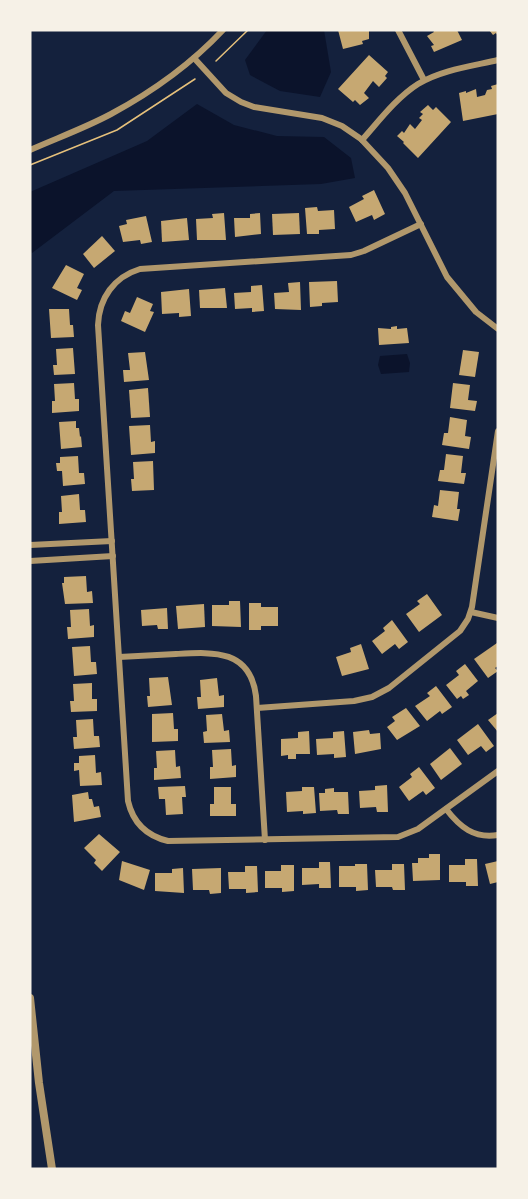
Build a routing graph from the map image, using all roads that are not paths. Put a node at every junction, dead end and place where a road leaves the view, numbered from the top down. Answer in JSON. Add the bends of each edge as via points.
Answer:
{"nodes":[{"id":1,"x":223,"y":30,"type":"edge"},
{"id":2,"x":398,"y":30,"type":"edge"},
{"id":3,"x":194,"y":58,"type":"junction"},
{"id":4,"x":498,"y":60,"type":"edge"},
{"id":5,"x":424,"y":80,"type":"junction"},
{"id":6,"x":362,"y":140,"type":"junction"},
{"id":7,"x":30,"y":150,"type":"edge"},
{"id":8,"x":422,"y":224,"type":"junction"},
{"id":9,"x":498,"y":329,"type":"edge"},
{"id":10,"x":498,"y":431,"type":"edge"},
{"id":11,"x":112,"y":541,"type":"junction"},
{"id":12,"x":30,"y":545,"type":"edge"},
{"id":13,"x":113,"y":556,"type":"junction"},
{"id":14,"x":30,"y":561,"type":"edge"},
{"id":15,"x":471,"y":612,"type":"junction"},
{"id":16,"x":498,"y":618,"type":"edge"},
{"id":17,"x":119,"y":657,"type":"junction"},
{"id":18,"x":256,"y":708,"type":"junction"},
{"id":19,"x":498,"y":771,"type":"edge"},
{"id":20,"x":446,"y":809,"type":"junction"},
{"id":21,"x":498,"y":835,"type":"edge"},
{"id":22,"x":264,"y":840,"type":"junction"},
{"id":23,"x":30,"y":998,"type":"edge"},
{"id":24,"x":52,"y":1169,"type":"edge"}],
"edges":[{"from":1,"to":3,"type":"street"},
{"from":2,"to":5,"type":"street"},
{"from":3,"to":6,"type":"street","via":[[226,93],[241,102],[322,118]]},
{"from":3,"to":7,"type":"street","via":[[110,114]]},
{"from":4,"to":5,"type":"street"},
{"from":5,"to":6,"type":"street","via":[[402,97]]},
{"from":6,"to":8,"type":"street","via":[[397,180]]},
{"from":8,"to":9,"type":"street","via":[[439,265],[451,282],[476,312]]},
{"from":8,"to":11,"type":"street","via":[[351,255],[144,268],[127,274],[112,286],[102,302],[99,320]]},
{"from":10,"to":15,"type":"street"},
{"from":11,"to":12,"type":"street"},
{"from":11,"to":13,"type":"street"},
{"from":13,"to":14,"type":"street"},
{"from":13,"to":17,"type":"street"},
{"from":15,"to":16,"type":"street"},
{"from":15,"to":18,"type":"street","via":[[455,636],[375,696]]},
{"from":17,"to":18,"type":"street","via":[[207,652],[227,655],[250,676]]},
{"from":17,"to":22,"type":"street","via":[[128,798],[138,823],[153,836],[168,841]]},
{"from":18,"to":22,"type":"street"},
{"from":19,"to":20,"type":"street"},
{"from":20,"to":21,"type":"street","via":[[467,831]]},
{"from":20,"to":22,"type":"street","via":[[416,831],[398,837]]},
{"from":23,"to":24,"type":"street"}]}
